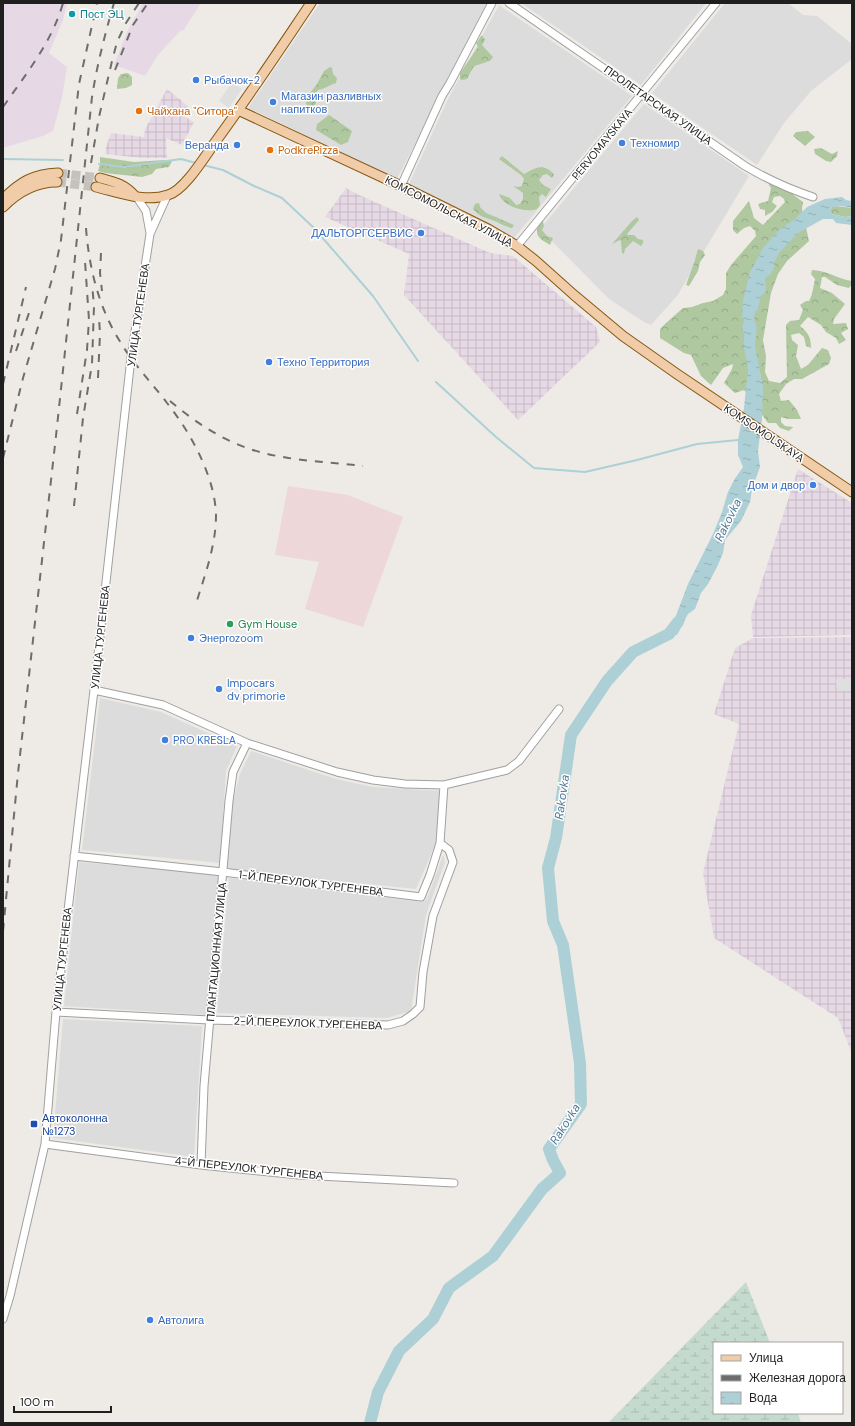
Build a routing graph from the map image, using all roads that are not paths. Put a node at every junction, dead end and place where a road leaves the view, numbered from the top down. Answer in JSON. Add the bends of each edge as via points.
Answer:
{"nodes":[{"id":1,"x":312,"y":3,"type":"edge"},
{"id":2,"x":492,"y":3,"type":"edge"},
{"id":3,"x":508,"y":3,"type":"edge"},
{"id":4,"x":716,"y":3,"type":"edge"},
{"id":5,"x":642,"y":94,"type":"junction"},
{"id":6,"x":238,"y":110,"type":"junction"},
{"id":7,"x":98,"y":182,"type":"tunnel mouth"},
{"id":8,"x":401,"y":186,"type":"junction"},
{"id":9,"x":136,"y":196,"type":"junction"},
{"id":10,"x":167,"y":196,"type":"junction"},
{"id":11,"x":813,"y":197,"type":"dead end"},
{"id":12,"x":3,"y":199,"type":"edge"},
{"id":13,"x":3,"y":207,"type":"edge"},
{"id":14,"x":150,"y":234,"type":"junction"},
{"id":15,"x":517,"y":246,"type":"junction"},
{"id":16,"x":677,"y":374,"type":"joint"},
{"id":17,"x":852,"y":492,"type":"edge"},
{"id":18,"x":94,"y":690,"type":"junction"},
{"id":19,"x":560,"y":709,"type":"dead end"},
{"id":20,"x":247,"y":743,"type":"junction"},
{"id":21,"x":444,"y":785,"type":"junction"},
{"id":22,"x":440,"y":843,"type":"junction"},
{"id":23,"x":74,"y":856,"type":"junction"},
{"id":24,"x":223,"y":872,"type":"junction"},
{"id":25,"x":56,"y":1012,"type":"junction"},
{"id":26,"x":209,"y":1020,"type":"junction"},
{"id":27,"x":45,"y":1144,"type":"junction"},
{"id":28,"x":201,"y":1165,"type":"junction"},
{"id":29,"x":454,"y":1183,"type":"dead end"},
{"id":30,"x":3,"y":1319,"type":"edge"}],
"edges":[{"from":1,"to":6,"type":"main road"},
{"from":2,"to":8,"type":"street","via":[[442,96]]},
{"from":3,"to":5,"type":"street","name":"ПРОЛЕТАРСКАЯ УЛИЦА"},
{"from":4,"to":5,"type":"street","name":"PERVOMAYSKAYA"},
{"from":5,"to":11,"type":"street","name":"ПРОЛЕТАРСКАЯ УЛИЦА","via":[[759,174]]},
{"from":5,"to":15,"type":"street","name":"PERVOMAYSKAYA"},
{"from":6,"to":8,"type":"main road","name":"КОМСОМОЛЬСКАЯ УЛИЦА"},
{"from":6,"to":10,"type":"main road","via":[[202,161],[179,188]]},
{"from":7,"to":9,"type":"main road"},
{"from":8,"to":15,"type":"main road","name":"КОМСОМОЛЬСКАЯ УЛИЦА"},
{"from":9,"to":10,"type":"main road"},
{"from":9,"to":14,"type":"street","via":[[146,211]]},
{"from":10,"to":14,"type":"street","name":"УЛИЦА ТУРГЕНЕВА"},
{"from":12,"to":13,"type":"main road","via":[[13,189],[36,176],[58,177],[29,187]]},
{"from":14,"to":18,"type":"street","name":"УЛИЦА ТУРГЕНЕВА","via":[[126,394]]},
{"from":15,"to":16,"type":"main road","name":"КОМСОМОЛЬСКАЯ УЛИЦА","via":[[623,336]]},
{"from":16,"to":17,"type":"main road","name":"KOMSOMOLSKAYA"},
{"from":18,"to":20,"type":"street","via":[[163,705]]},
{"from":18,"to":23,"type":"street","name":"УЛИЦА ТУРГЕНЕВА"},
{"from":19,"to":21,"type":"street","via":[[519,761],[506,770]]},
{"from":20,"to":21,"type":"street","via":[[337,772],[373,780]]},
{"from":20,"to":24,"type":"street","name":"ПЛАНТАЦИОННАЯ УЛИЦА","via":[[233,772]]},
{"from":21,"to":22,"type":"street"},
{"from":22,"to":24,"type":"street","name":"1-Й ПЕРЕУЛОК ТУРГЕНЕВА","via":[[421,897]]},
{"from":22,"to":26,"type":"street","name":"2-Й ПЕРЕУЛОК ТУРГЕНЕВА","via":[[449,850],[453,862],[433,916],[420,1007],[413,1014],[388,1025]]},
{"from":23,"to":24,"type":"street","name":"1-Й ПЕРЕУЛОК ТУРГЕНЕВА"},
{"from":23,"to":25,"type":"street","name":"УЛИЦА ТУРГЕНЕВА"},
{"from":24,"to":26,"type":"street","name":"ПЛАНТАЦИОННАЯ УЛИЦА"},
{"from":25,"to":26,"type":"street","name":"2-Й ПЕРЕУЛОК ТУРГЕНЕВА"},
{"from":25,"to":27,"type":"street","name":"УЛИЦА ТУРГЕНЕВА"},
{"from":26,"to":28,"type":"street","name":"ПЛАНТАЦИОННАЯ УЛИЦА"},
{"from":27,"to":28,"type":"street","name":"4-Й ПЕРЕУЛОК ТУРГЕНЕВА"},
{"from":27,"to":30,"type":"street","name":"УЛИЦА ТУРГЕНЕВА"},
{"from":28,"to":29,"type":"street","name":"4-Й ПЕРЕУЛОК ТУРГЕНЕВА","via":[[299,1175]]}]}
